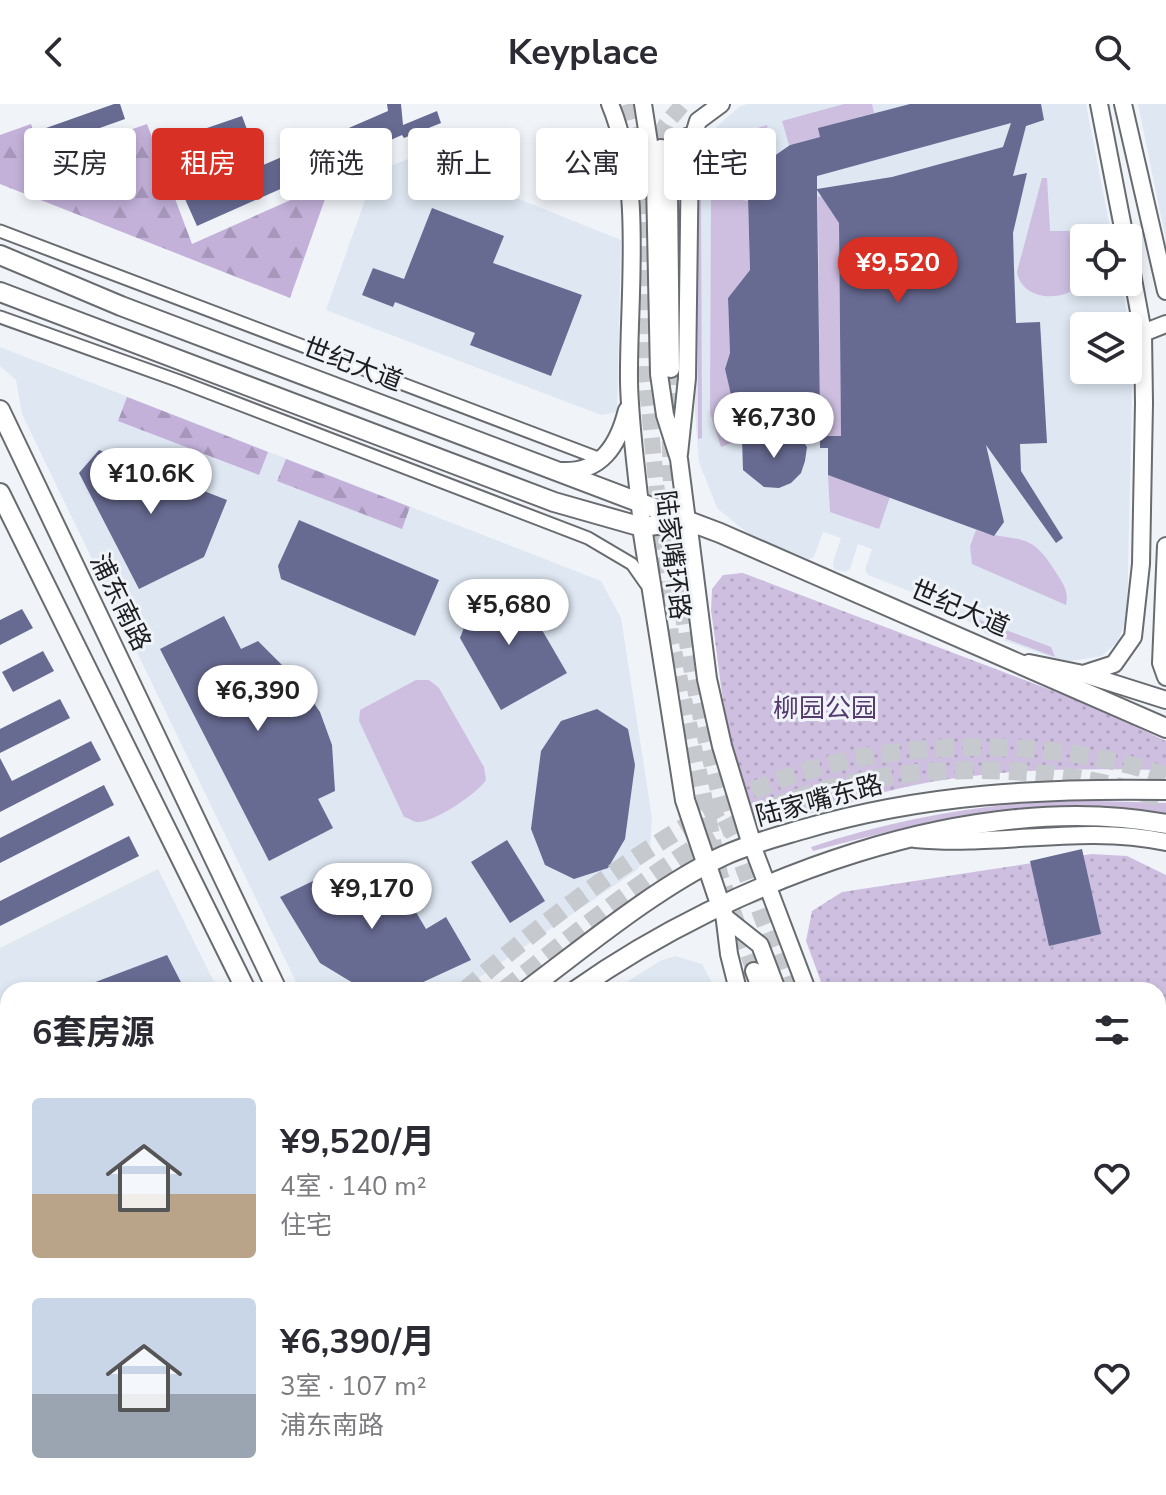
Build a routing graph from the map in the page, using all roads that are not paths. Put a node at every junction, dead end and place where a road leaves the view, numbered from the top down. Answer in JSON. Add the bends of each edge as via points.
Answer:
{"nodes":[{"id":1,"x":646,"y":104,"type":"edge"},
{"id":2,"x":721,"y":104,"type":"edge"},
{"id":3,"x":1099,"y":104,"type":"edge"},
{"id":4,"x":1123,"y":104,"type":"edge"},
{"id":5,"x":613,"y":111,"type":"edge"},
{"id":6,"x":698,"y":121,"type":"junction"},
{"id":7,"x":694,"y":128,"type":"edge"},
{"id":8,"x":664,"y":175,"type":"edge"},
{"id":9,"x":669,"y":200,"type":"edge"},
{"id":10,"x":1122,"y":224,"type":"edge"},
{"id":11,"x":0,"y":231,"type":"edge"},
{"id":12,"x":0,"y":255,"type":"edge"},
{"id":13,"x":1166,"y":291,"type":"edge"},
{"id":14,"x":0,"y":292,"type":"edge"},
{"id":15,"x":1136,"y":296,"type":"edge"},
{"id":16,"x":0,"y":317,"type":"edge"},
{"id":17,"x":1166,"y":324,"type":"edge"},
{"id":18,"x":1143,"y":333,"type":"junction"},
{"id":19,"x":1166,"y":339,"type":"edge"},
{"id":20,"x":671,"y":369,"type":"tunnel mouth"},
{"id":21,"x":629,"y":385,"type":"junction"},
{"id":22,"x":0,"y":410,"type":"edge"},
{"id":23,"x":679,"y":459,"type":"junction"},
{"id":24,"x":603,"y":460,"type":"junction"},
{"id":25,"x":556,"y":470,"type":"junction"},
{"id":26,"x":0,"y":493,"type":"edge"},
{"id":27,"x":640,"y":503,"type":"junction"},
{"id":28,"x":687,"y":521,"type":"junction"},
{"id":29,"x":642,"y":527,"type":"junction"},
{"id":30,"x":1166,"y":546,"type":"edge"},
{"id":31,"x":653,"y":603,"type":"junction"},
{"id":32,"x":1012,"y":659,"type":"junction"},
{"id":33,"x":1081,"y":673,"type":"junction"},
{"id":34,"x":1166,"y":677,"type":"edge"},
{"id":35,"x":1166,"y":700,"type":"edge"},
{"id":36,"x":1166,"y":728,"type":"edge"},
{"id":37,"x":1166,"y":790,"type":"edge"},
{"id":38,"x":1166,"y":824,"type":"edge"},
{"id":39,"x":906,"y":838,"type":"junction"},
{"id":40,"x":1166,"y":842,"type":"edge"},
{"id":41,"x":752,"y":845,"type":"junction"},
{"id":42,"x":706,"y":865,"type":"junction"},
{"id":43,"x":767,"y":884,"type":"junction"},
{"id":44,"x":723,"y":911,"type":"junction"},
{"id":45,"x":754,"y":971,"type":"tunnel mouth"},
{"id":46,"x":242,"y":982,"type":"edge"},
{"id":47,"x":273,"y":982,"type":"edge"},
{"id":48,"x":538,"y":982,"type":"edge"},
{"id":49,"x":589,"y":982,"type":"edge"},
{"id":50,"x":736,"y":982,"type":"edge"},
{"id":51,"x":758,"y":982,"type":"edge"},
{"id":52,"x":774,"y":982,"type":"edge"},
{"id":53,"x":804,"y":982,"type":"edge"}],
"edges":[{"from":1,"to":8,"type":"main road"},
{"from":1,"to":23,"type":"main road","name":"陆家嘴环路","via":[[655,181],[659,374]]},
{"from":2,"to":6,"type":"main road"},
{"from":3,"to":10,"type":"main road"},
{"from":4,"to":13,"type":"main road"},
{"from":5,"to":21,"type":"main road","name":"陆家嘴环路","via":[[629,186]]},
{"from":6,"to":7,"type":"main road"},
{"from":6,"to":23,"type":"main road","name":"陆家嘴环路","via":[[688,177],[686,391]]},
{"from":9,"to":20,"type":"main road"},
{"from":11,"to":24,"type":"street"},
{"from":12,"to":25,"type":"main road","name":"世纪大道"},
{"from":14,"to":29,"type":"main road","via":[[489,479]]},
{"from":15,"to":18,"type":"main road"},
{"from":16,"to":31,"type":"street","via":[[588,538],[632,564]]},
{"from":17,"to":18,"type":"main road"},
{"from":18,"to":19,"type":"main road"},
{"from":18,"to":33,"type":"main road","via":[[1138,619],[1133,637],[1114,664]]},
{"from":21,"to":24,"type":"main road","via":[[619,438]]},
{"from":21,"to":27,"type":"main road","name":"陆家嘴环路"},
{"from":22,"to":47,"type":"main road","name":"浦东南路"},
{"from":23,"to":28,"type":"main road","name":"陆家嘴环路"},
{"from":24,"to":25,"type":"main road","via":[[579,470]]},
{"from":25,"to":27,"type":"main road","name":"世纪大道"},
{"from":26,"to":46,"type":"main road"},
{"from":27,"to":28,"type":"main road","name":"世纪大道"},
{"from":27,"to":29,"type":"main road","name":"陆家嘴环路"},
{"from":28,"to":29,"type":"main road"},
{"from":28,"to":32,"type":"main road","name":"世纪大道"},
{"from":28,"to":41,"type":"main road","name":"陆家嘴环路","via":[[707,679]]},
{"from":29,"to":31,"type":"main road","name":"陆家嘴环路"},
{"from":30,"to":34,"type":"main road","via":[[1161,663]]},
{"from":31,"to":42,"type":"main road","name":"陆家嘴环路","via":[[685,800]]},
{"from":32,"to":33,"type":"main road"},
{"from":32,"to":36,"type":"main road","name":"世纪大道"},
{"from":33,"to":35,"type":"main road"},
{"from":37,"to":41,"type":"main road","name":"陆家嘴东路","via":[[1027,790],[928,800]]},
{"from":38,"to":39,"type":"main road","via":[[1070,817]]},
{"from":39,"to":40,"type":"main road","via":[[948,842],[1092,833]]},
{"from":39,"to":43,"type":"main road"},
{"from":41,"to":42,"type":"main road","name":"陆家嘴东路"},
{"from":41,"to":43,"type":"main road","name":"陆家嘴环路"},
{"from":42,"to":44,"type":"main road","name":"陆家嘴环路"},
{"from":42,"to":48,"type":"main road","name":"陆家嘴东路"},
{"from":43,"to":44,"type":"main road"},
{"from":43,"to":53,"type":"main road","name":"陆家嘴环路"},
{"from":44,"to":49,"type":"main road","via":[[684,922]]},
{"from":44,"to":50,"type":"main road","name":"陆家嘴环路"},
{"from":44,"to":52,"type":"main road","via":[[760,945]]},
{"from":45,"to":51,"type":"main road"}]}
